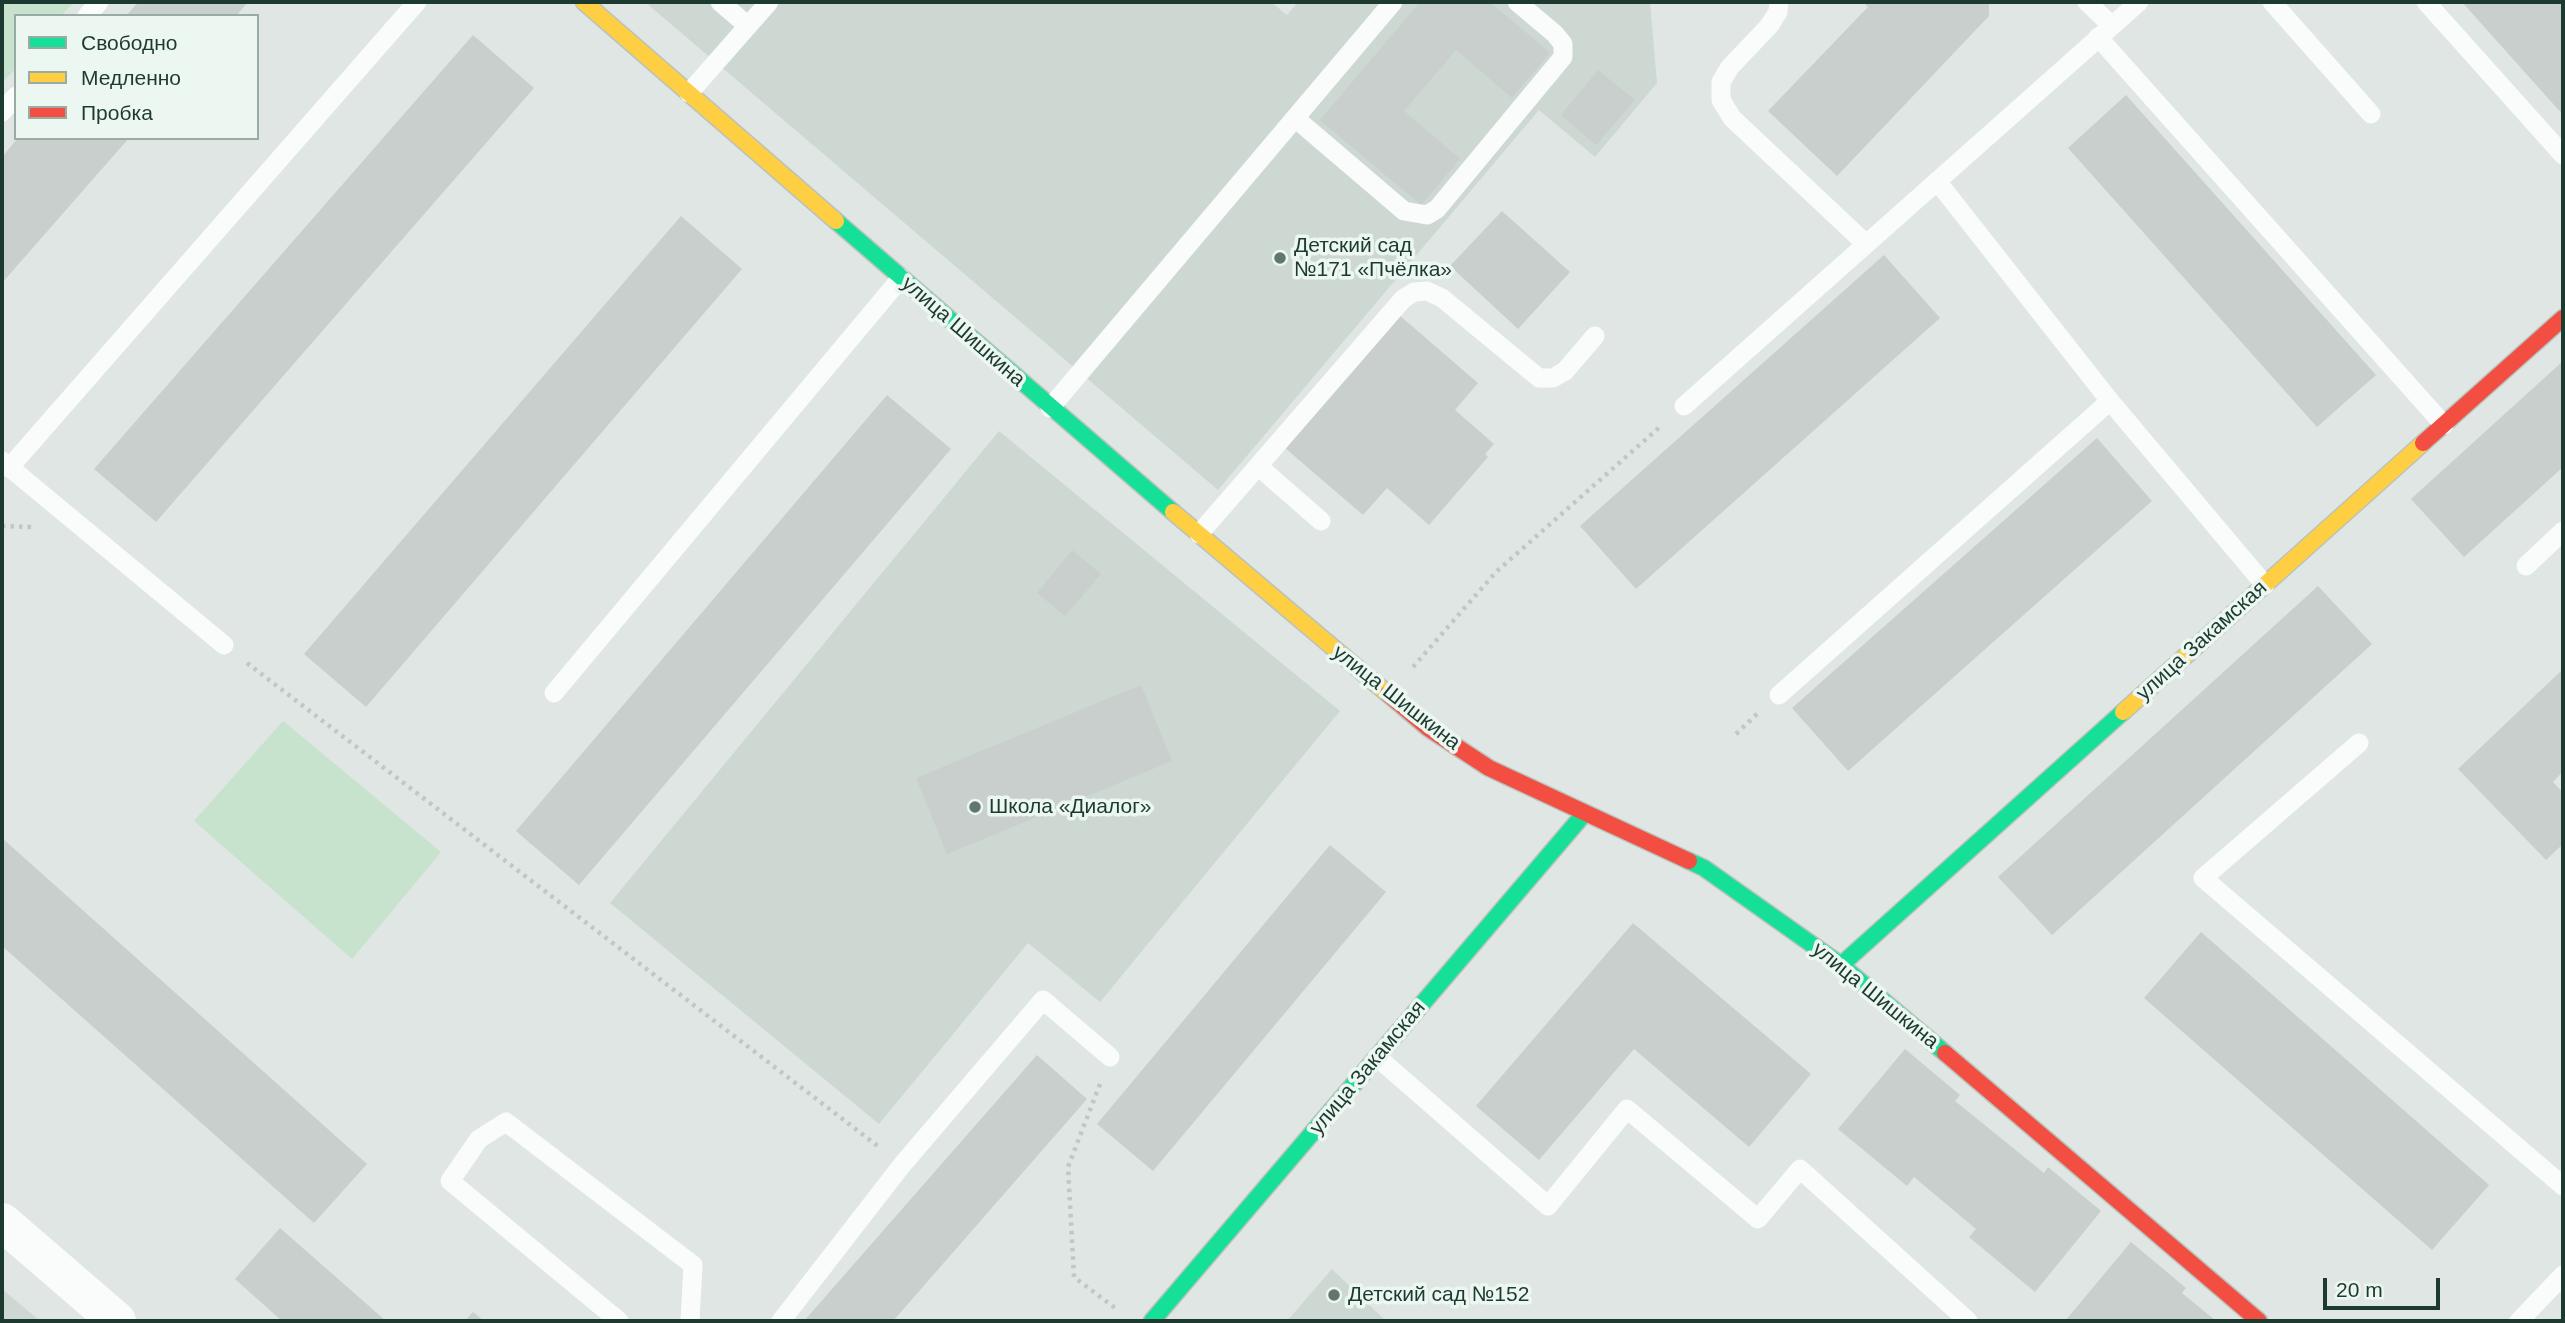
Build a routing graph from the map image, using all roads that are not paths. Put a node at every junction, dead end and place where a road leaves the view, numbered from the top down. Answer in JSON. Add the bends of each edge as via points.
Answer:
{"nodes":[{"id":1,"x":417,"y":2,"type":"edge"},
{"id":2,"x":583,"y":2,"type":"edge"},
{"id":3,"x":720,"y":2,"type":"edge"},
{"id":4,"x":769,"y":2,"type":"edge"},
{"id":5,"x":1393,"y":2,"type":"edge"},
{"id":6,"x":1517,"y":2,"type":"edge"},
{"id":7,"x":1779,"y":2,"type":"edge"},
{"id":8,"x":2087,"y":2,"type":"edge"},
{"id":9,"x":2139,"y":2,"type":"edge"},
{"id":10,"x":2272,"y":2,"type":"edge"},
{"id":11,"x":2426,"y":2,"type":"edge"},
{"id":12,"x":748,"y":26,"type":"junction"},
{"id":13,"x":2105,"y":32,"type":"junction"},
{"id":14,"x":688,"y":93,"type":"junction"},
{"id":15,"x":14,"y":98,"type":"edge"},
{"id":16,"x":2,"y":111,"type":"edge"},
{"id":17,"x":2371,"y":114,"type":"dead end"},
{"id":18,"x":1295,"y":118,"type":"junction"},
{"id":19,"x":2563,"y":155,"type":"edge"},
{"id":20,"x":1937,"y":181,"type":"junction"},
{"id":21,"x":1866,"y":244,"type":"junction"},
{"id":22,"x":901,"y":278,"type":"junction"},
{"id":23,"x":2563,"y":318,"type":"edge"},
{"id":24,"x":1595,"y":336,"type":"dead end"},
{"id":25,"x":2110,"y":401,"type":"junction"},
{"id":26,"x":1684,"y":406,"type":"road end"},
{"id":27,"x":1050,"y":408,"type":"junction"},
{"id":28,"x":2444,"y":425,"type":"junction"},
{"id":29,"x":6,"y":464,"type":"edge"},
{"id":30,"x":1258,"y":466,"type":"junction"},
{"id":31,"x":1321,"y":521,"type":"dead end"},
{"id":32,"x":2563,"y":531,"type":"edge"},
{"id":33,"x":1199,"y":534,"type":"junction"},
{"id":34,"x":2526,"y":566,"type":"dead end"},
{"id":35,"x":2265,"y":585,"type":"junction"},
{"id":36,"x":224,"y":645,"type":"road end"},
{"id":37,"x":554,"y":693,"type":"dead end"},
{"id":38,"x":1779,"y":695,"type":"dead end"},
{"id":39,"x":2359,"y":743,"type":"dead end"},
{"id":40,"x":1584,"y":814,"type":"junction"},
{"id":41,"x":1840,"y":965,"type":"junction"},
{"id":42,"x":1110,"y":1057,"type":"road end"},
{"id":43,"x":1377,"y":1057,"type":"junction"},
{"id":44,"x":2563,"y":1186,"type":"edge"},
{"id":45,"x":2,"y":1222,"type":"edge"},
{"id":46,"x":2563,"y":1275,"type":"edge"},
{"id":47,"x":117,"y":1321,"type":"edge"},
{"id":48,"x":619,"y":1321,"type":"edge"},
{"id":49,"x":690,"y":1321,"type":"edge"},
{"id":50,"x":781,"y":1321,"type":"edge"},
{"id":51,"x":1152,"y":1321,"type":"edge"},
{"id":52,"x":1968,"y":1321,"type":"edge"},
{"id":53,"x":2259,"y":1321,"type":"edge"},
{"id":54,"x":2519,"y":1321,"type":"edge"}],
"edges":[{"from":1,"to":29,"type":"lane"},
{"from":2,"to":14,"type":"street","name":"улица Шишкина"},
{"from":3,"to":12,"type":"lane"},
{"from":4,"to":12,"type":"lane"},
{"from":5,"to":18,"type":"lane"},
{"from":6,"to":18,"type":"lane","via":[[1555,34],[1563,44],[1563,57],[1437,209],[1427,215],[1404,211]]},
{"from":7,"to":21,"type":"lane","via":[[1769,26],[1721,82],[1721,100],[1732,118]]},
{"from":8,"to":13,"type":"lane"},
{"from":9,"to":13,"type":"lane"},
{"from":10,"to":17,"type":"lane"},
{"from":11,"to":19,"type":"lane"},
{"from":12,"to":14,"type":"lane"},
{"from":13,"to":20,"type":"lane"},
{"from":13,"to":28,"type":"lane"},
{"from":14,"to":22,"type":"street","name":"улица Шишкина"},
{"from":15,"to":16,"type":"lane"},
{"from":18,"to":27,"type":"lane"},
{"from":20,"to":21,"type":"lane"},
{"from":20,"to":25,"type":"lane"},
{"from":21,"to":26,"type":"lane"},
{"from":22,"to":27,"type":"street","name":"улица Шишкина"},
{"from":22,"to":37,"type":"lane"},
{"from":23,"to":28,"type":"street","name":"улица Закамская"},
{"from":24,"to":30,"type":"lane","via":[[1565,371],[1553,378],[1539,378],[1442,298],[1427,291],[1415,292],[1403,299]]},
{"from":25,"to":35,"type":"lane"},
{"from":25,"to":38,"type":"lane"},
{"from":27,"to":33,"type":"street","name":"улица Шишкина"},
{"from":28,"to":35,"type":"street","name":"улица Закамская"},
{"from":29,"to":36,"type":"lane"},
{"from":30,"to":31,"type":"lane"},
{"from":30,"to":33,"type":"lane"},
{"from":32,"to":34,"type":"lane"},
{"from":33,"to":40,"type":"street","name":"улица Шишкина","via":[[1428,729],[1489,768]]},
{"from":35,"to":41,"type":"street","name":"улица Закамская"},
{"from":39,"to":44,"type":"lane","via":[[2203,878]]},
{"from":40,"to":41,"type":"street","name":"улица Шишкина","via":[[1704,868]]},
{"from":40,"to":43,"type":"street","name":"улица Закамская"},
{"from":41,"to":53,"type":"street","name":"улица Шишкина"},
{"from":42,"to":50,"type":"lane","via":[[1044,1000],[902,1165]]},
{"from":43,"to":51,"type":"street","name":"улица Закамская"},
{"from":43,"to":52,"type":"lane","via":[[1548,1206],[1627,1109],[1758,1219],[1800,1169]]},
{"from":45,"to":47,"type":"street"},
{"from":46,"to":54,"type":"lane"},
{"from":48,"to":49,"type":"lane","via":[[450,1181],[479,1139],[506,1122],[693,1265]]}]}
